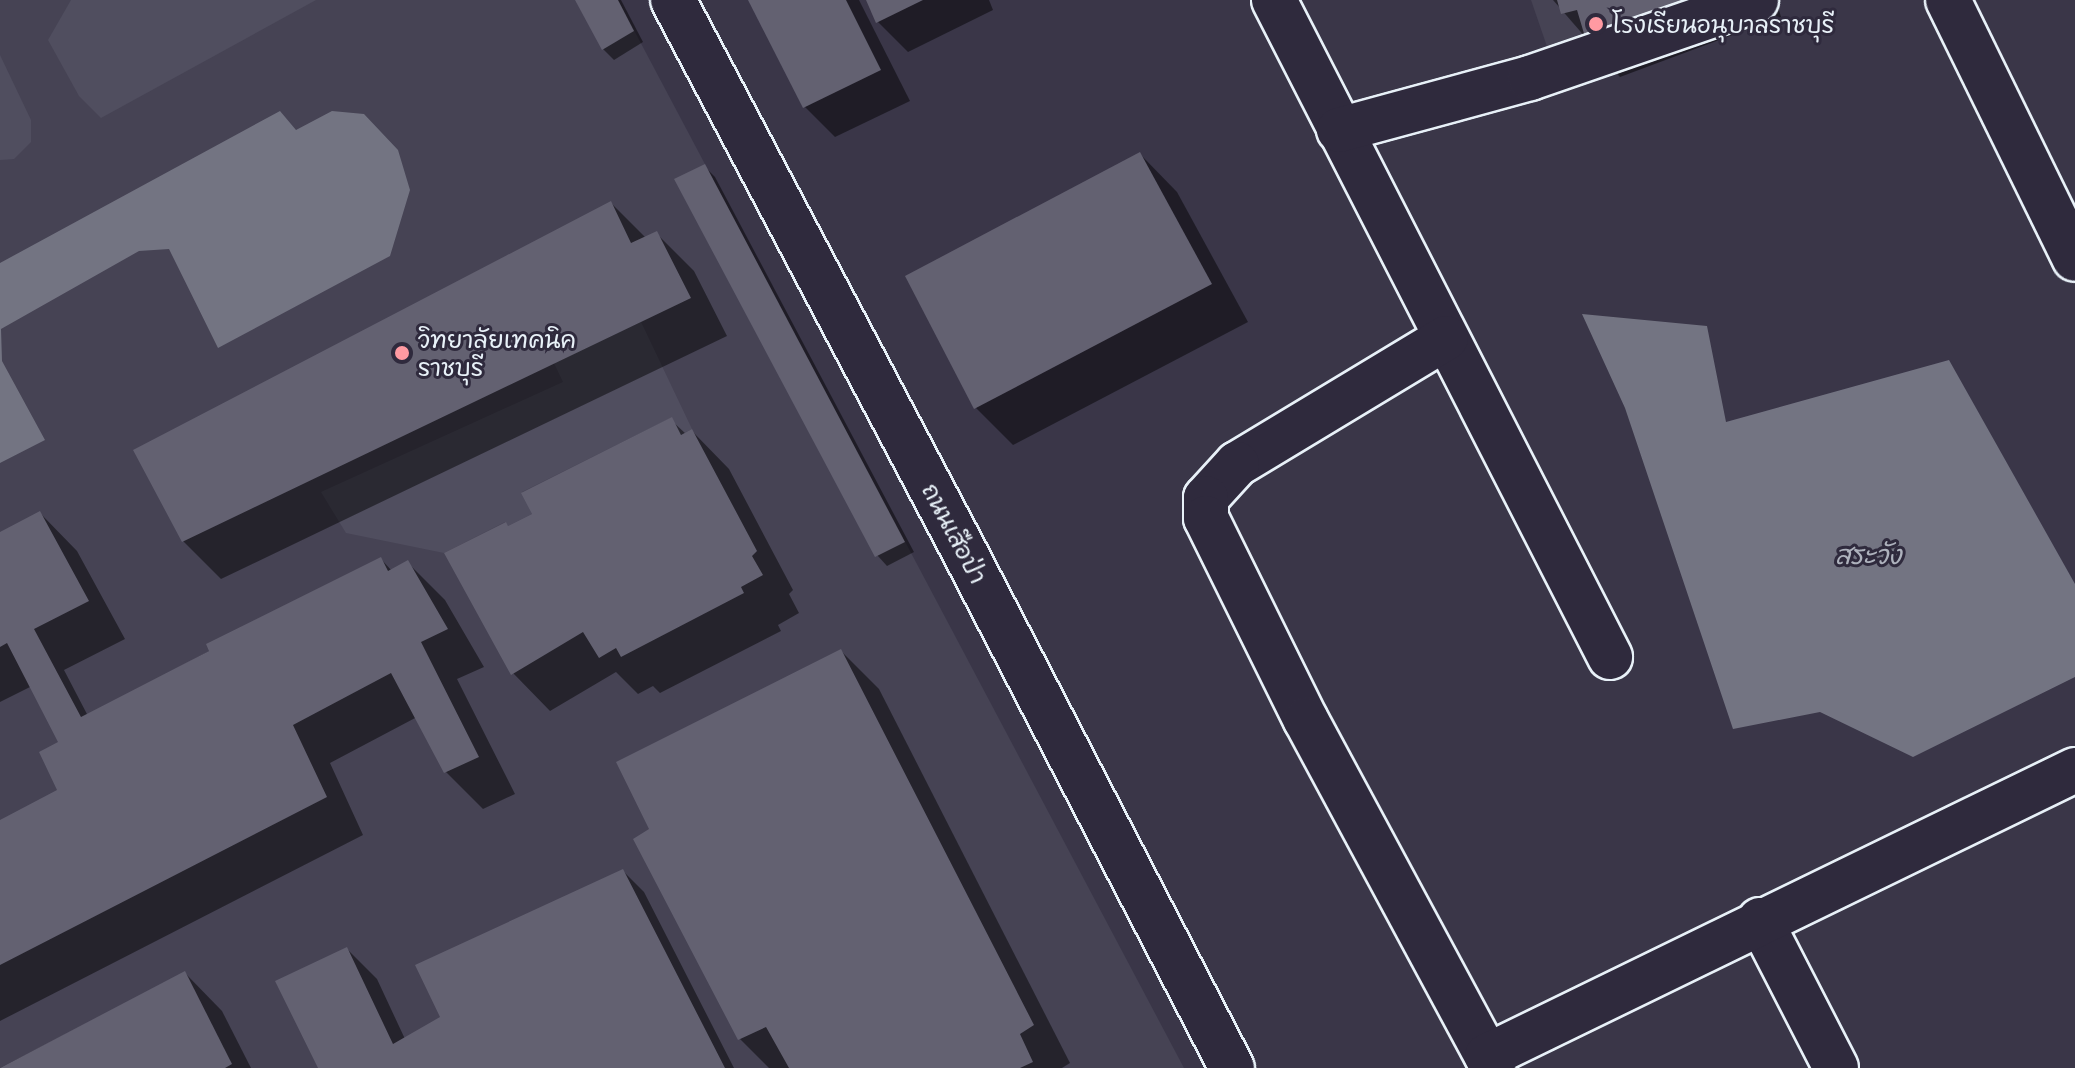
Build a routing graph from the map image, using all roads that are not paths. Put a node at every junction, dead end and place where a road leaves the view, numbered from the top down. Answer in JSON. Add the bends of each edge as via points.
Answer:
{"nodes":[{"id":1,"x":673,"y":0,"type":"edge"},
{"id":2,"x":1274,"y":0,"type":"edge"},
{"id":3,"x":1756,"y":0,"type":"edge"},
{"id":4,"x":1948,"y":0,"type":"edge"},
{"id":5,"x":1339,"y":130,"type":"junction"},
{"id":6,"x":2075,"y":259,"type":"edge"},
{"id":7,"x":1446,"y":338,"type":"junction"},
{"id":8,"x":1610,"y":657,"type":"dead end"},
{"id":9,"x":2075,"y":770,"type":"edge"},
{"id":10,"x":1760,"y":920,"type":"junction"},
{"id":11,"x":1490,"y":1062,"type":"edge"},
{"id":12,"x":1232,"y":1068,"type":"edge"},
{"id":13,"x":1836,"y":1068,"type":"edge"}],
"edges":[{"from":1,"to":12,"type":"street","name":"ถนนเสือป่า"},
{"from":2,"to":5,"type":"street"},
{"from":3,"to":5,"type":"street","via":[[1530,78]]},
{"from":4,"to":6,"type":"street"},
{"from":5,"to":7,"type":"street"},
{"from":7,"to":8,"type":"street"},
{"from":7,"to":11,"type":"street","via":[[1237,464],[1206,498],[1206,518],[1306,720]]},
{"from":9,"to":10,"type":"street"},
{"from":10,"to":11,"type":"street"},
{"from":10,"to":13,"type":"street"}]}
